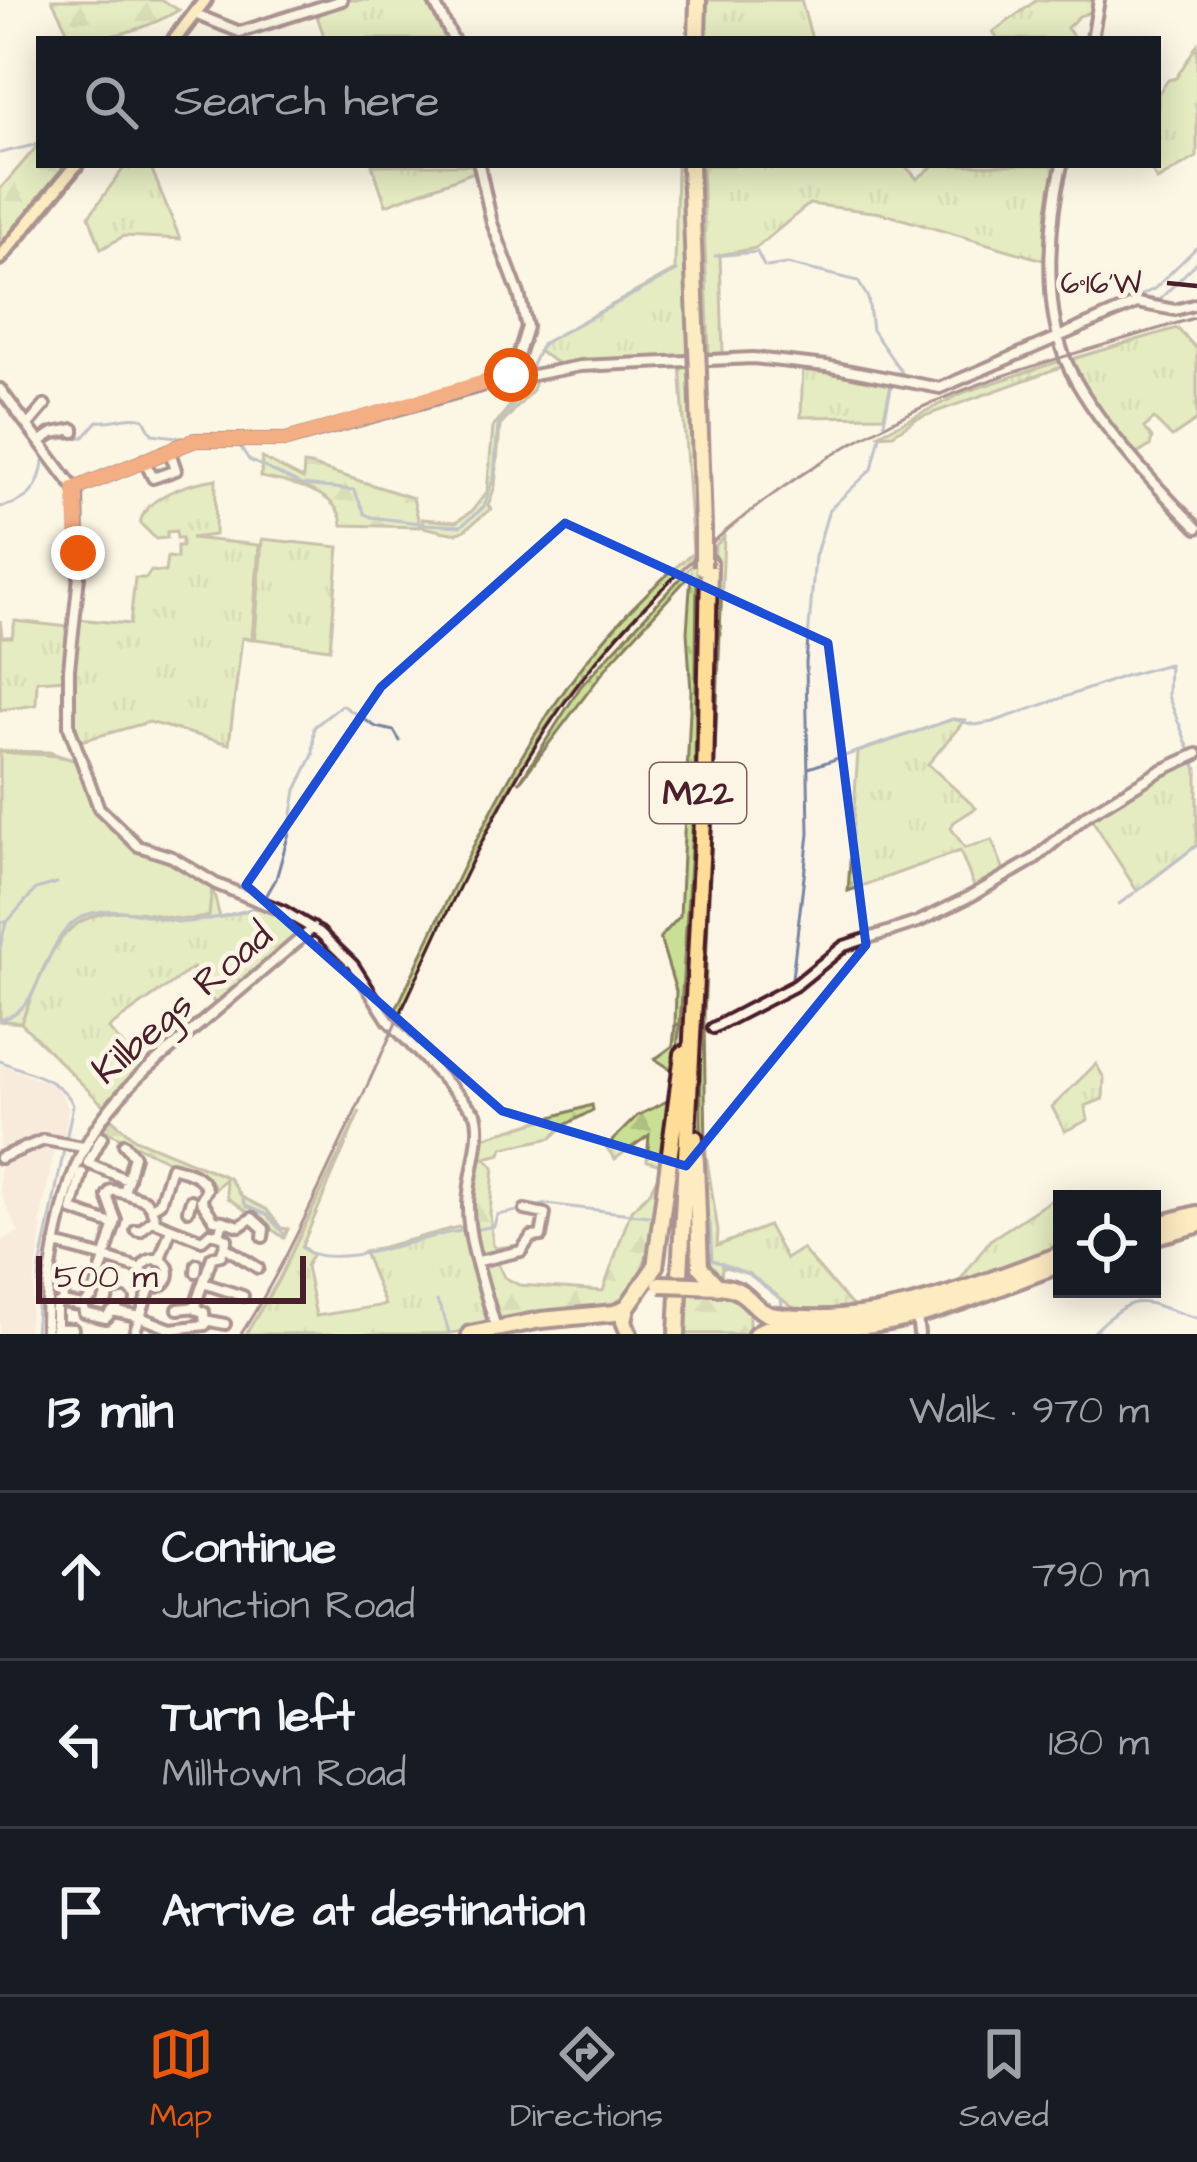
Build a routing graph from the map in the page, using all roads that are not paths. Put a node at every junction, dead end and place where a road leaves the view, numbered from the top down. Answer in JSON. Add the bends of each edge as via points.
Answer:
{"nodes":[{"id":1,"x":205,"y":0,"type":"edge"},
{"id":2,"x":342,"y":0,"type":"edge"},
{"id":3,"x":434,"y":0,"type":"edge"},
{"id":4,"x":695,"y":0,"type":"edge"},
{"id":5,"x":1099,"y":0,"type":"edge"},
{"id":6,"x":194,"y":13,"type":"junction"},
{"id":7,"x":177,"y":36,"type":"edge"},
{"id":8,"x":452,"y":36,"type":"edge"},
{"id":9,"x":694,"y":36,"type":"edge"},
{"id":10,"x":1093,"y":36,"type":"edge"},
{"id":11,"x":75,"y":168,"type":"edge"},
{"id":12,"x":480,"y":168,"type":"edge"},
{"id":13,"x":694,"y":168,"type":"edge"},
{"id":14,"x":1061,"y":168,"type":"edge"},
{"id":15,"x":0,"y":258,"type":"edge"},
{"id":16,"x":1197,"y":304,"type":"edge"},
{"id":17,"x":1058,"y":335,"type":"junction"},
{"id":18,"x":512,"y":378,"type":"junction"},
{"id":19,"x":0,"y":389,"type":"edge"},
{"id":20,"x":42,"y":409,"type":"dead end"},
{"id":21,"x":28,"y":425,"type":"junction"},
{"id":22,"x":74,"y":432,"type":"dead end"},
{"id":23,"x":41,"y":441,"type":"junction"},
{"id":24,"x":172,"y":458,"type":"dead end"},
{"id":25,"x":144,"y":460,"type":"junction"},
{"id":26,"x":75,"y":489,"type":"junction"},
{"id":27,"x":1197,"y":527,"type":"edge"},
{"id":28,"x":706,"y":565,"type":"junction"},
{"id":29,"x":1193,"y":756,"type":"edge"},
{"id":30,"x":313,"y":928,"type":"junction"},
{"id":31,"x":695,"y":982,"type":"junction"},
{"id":32,"x":687,"y":1019,"type":"junction"},
{"id":33,"x":713,"y":1028,"type":"dead end"},
{"id":34,"x":102,"y":1137,"type":"dead end"},
{"id":35,"x":124,"y":1144,"type":"dead end"},
{"id":36,"x":74,"y":1147,"type":"junction"},
{"id":37,"x":0,"y":1158,"type":"edge"},
{"id":38,"x":86,"y":1168,"type":"junction"},
{"id":39,"x":128,"y":1180,"type":"junction"},
{"id":40,"x":124,"y":1193,"type":"junction"},
{"id":41,"x":189,"y":1205,"type":"dead end"},
{"id":42,"x":205,"y":1205,"type":"junction"},
{"id":43,"x":525,"y":1210,"type":"dead end"},
{"id":44,"x":153,"y":1213,"type":"junction"},
{"id":45,"x":1197,"y":1214,"type":"edge"},
{"id":46,"x":223,"y":1221,"type":"junction"},
{"id":47,"x":1161,"y":1224,"type":"edge"},
{"id":48,"x":115,"y":1225,"type":"junction"},
{"id":49,"x":1197,"y":1225,"type":"edge"},
{"id":50,"x":171,"y":1229,"type":"junction"},
{"id":51,"x":139,"y":1233,"type":"dead end"},
{"id":52,"x":219,"y":1235,"type":"junction"},
{"id":53,"x":1161,"y":1235,"type":"edge"},
{"id":54,"x":263,"y":1237,"type":"dead end"},
{"id":55,"x":56,"y":1244,"type":"junction"},
{"id":56,"x":225,"y":1247,"type":"junction"},
{"id":57,"x":105,"y":1257,"type":"junction"},
{"id":58,"x":1053,"y":1257,"type":"edge"},
{"id":59,"x":478,"y":1261,"type":"junction"},
{"id":60,"x":158,"y":1262,"type":"junction"},
{"id":61,"x":1053,"y":1267,"type":"edge"},
{"id":62,"x":141,"y":1268,"type":"junction"},
{"id":63,"x":254,"y":1269,"type":"dead end"},
{"id":64,"x":66,"y":1279,"type":"dead end"},
{"id":65,"x":202,"y":1283,"type":"junction"},
{"id":66,"x":151,"y":1285,"type":"junction"},
{"id":67,"x":718,"y":1287,"type":"junction"},
{"id":68,"x":641,"y":1288,"type":"junction"},
{"id":69,"x":239,"y":1295,"type":"dead end"},
{"id":70,"x":62,"y":1301,"type":"junction"},
{"id":71,"x":750,"y":1301,"type":"junction"},
{"id":72,"x":83,"y":1306,"type":"junction"},
{"id":73,"x":627,"y":1306,"type":"junction"},
{"id":74,"x":196,"y":1307,"type":"junction"},
{"id":75,"x":178,"y":1309,"type":"dead end"},
{"id":76,"x":917,"y":1310,"type":"junction"},
{"id":77,"x":590,"y":1317,"type":"junction"},
{"id":78,"x":140,"y":1318,"type":"junction"},
{"id":79,"x":205,"y":1320,"type":"junction"},
{"id":80,"x":221,"y":1324,"type":"dead end"},
{"id":81,"x":73,"y":1329,"type":"dead end"},
{"id":82,"x":496,"y":1329,"type":"junction"},
{"id":83,"x":171,"y":1331,"type":"edge"},
{"id":84,"x":52,"y":1332,"type":"edge"},
{"id":85,"x":134,"y":1334,"type":"edge"},
{"id":86,"x":470,"y":1334,"type":"edge"},
{"id":87,"x":627,"y":1334,"type":"edge"},
{"id":88,"x":674,"y":1334,"type":"edge"},
{"id":89,"x":756,"y":1334,"type":"edge"},
{"id":90,"x":919,"y":1334,"type":"edge"}],
"edges":[{"from":1,"to":6,"type":"main road"},
{"from":2,"to":6,"type":"street","via":[[240,32]]},
{"from":3,"to":8,"type":"street"},
{"from":4,"to":9,"type":"highway"},
{"from":5,"to":10,"type":"street"},
{"from":6,"to":7,"type":"main road"},
{"from":11,"to":15,"type":"main road"},
{"from":12,"to":18,"type":"street","via":[[527,327]]},
{"from":13,"to":28,"type":"highway","number":"M22","bridge":true},
{"from":14,"to":17,"type":"street","via":[[1051,227]]},
{"from":16,"to":17,"type":"street","via":[[1137,303]]},
{"from":17,"to":18,"type":"street","via":[[954,386],[932,388],[753,358],[602,364]]},
{"from":17,"to":27,"type":"street","via":[[1089,400]]},
{"from":18,"to":25,"type":"street","via":[[286,440],[195,440]]},
{"from":19,"to":21,"type":"street"},
{"from":20,"to":21,"type":"street"},
{"from":21,"to":23,"type":"street"},
{"from":22,"to":23,"type":"street"},
{"from":23,"to":26,"type":"street"},
{"from":24,"to":25,"type":"street","via":[[178,469],[152,478]]},
{"from":25,"to":26,"type":"street"},
{"from":26,"to":30,"type":"street","via":[[79,576],[69,727],[95,801],[138,846]]},
{"from":28,"to":31,"type":"highway","number":"M22"},
{"from":28,"to":32,"type":"highway","number":"M22"},
{"from":29,"to":33,"type":"street","via":[[1087,815],[971,896],[841,948],[796,985]]},
{"from":30,"to":36,"type":"street","name":"Kilbegs Road","via":[[121,1093]]},
{"from":30,"to":59,"type":"street","via":[[476,1114],[468,1190]]},
{"from":31,"to":67,"type":"highway","via":[[700,1267]]},
{"from":31,"to":88,"type":"highway","number":"M22"},
{"from":32,"to":68,"type":"highway","via":[[655,1267]]},
{"from":32,"to":88,"type":"highway","number":"M22"},
{"from":34,"to":38,"type":"street"},
{"from":35,"to":39,"type":"street","via":[[135,1155]]},
{"from":36,"to":37,"type":"street","via":[[44,1140]]},
{"from":36,"to":55,"type":"street","name":"Kilbegs Road"},
{"from":38,"to":39,"type":"street"},
{"from":38,"to":48,"type":"street","via":[[72,1210]]},
{"from":39,"to":40,"type":"street"},
{"from":40,"to":44,"type":"street","via":[[145,1200]]},
{"from":40,"to":48,"type":"street","via":[[107,1196]]},
{"from":41,"to":42,"type":"street"},
{"from":42,"to":44,"type":"street","via":[[206,1184],[169,1165]]},
{"from":42,"to":46,"type":"street"},
{"from":43,"to":59,"type":"street","via":[[544,1214],[541,1236],[521,1251]]},
{"from":44,"to":50,"type":"street"},
{"from":44,"to":51,"type":"street"},
{"from":45,"to":47,"type":"highway"},
{"from":46,"to":52,"type":"street"},
{"from":46,"to":54,"type":"street","via":[[239,1226],[252,1218]]},
{"from":48,"to":57,"type":"street"},
{"from":49,"to":53,"type":"highway"},
{"from":50,"to":52,"type":"street","via":[[204,1240]]},
{"from":50,"to":60,"type":"street"},
{"from":52,"to":56,"type":"street"},
{"from":55,"to":57,"type":"street"},
{"from":55,"to":84,"type":"street","name":"Kilbegs Road","via":[[46,1306]]},
{"from":56,"to":63,"type":"street"},
{"from":56,"to":65,"type":"street","via":[[200,1268]]},
{"from":57,"to":62,"type":"street"},
{"from":57,"to":72,"type":"street"},
{"from":58,"to":76,"type":"highway"},
{"from":59,"to":82,"type":"street"},
{"from":60,"to":62,"type":"street","via":[[147,1259]]},
{"from":60,"to":66,"type":"street","via":[[171,1270],[164,1287]]},
{"from":61,"to":76,"type":"highway"},
{"from":62,"to":66,"type":"street","via":[[140,1280]]},
{"from":64,"to":70,"type":"street"},
{"from":65,"to":69,"type":"street"},
{"from":65,"to":74,"type":"street"},
{"from":66,"to":78,"type":"street"},
{"from":67,"to":68,"type":"highway","bridge":true},
{"from":67,"to":71,"type":"highway"},
{"from":68,"to":73,"type":"highway"},
{"from":70,"to":72,"type":"street"},
{"from":70,"to":84,"type":"street"},
{"from":71,"to":76,"type":"highway","via":[[779,1316]]},
{"from":71,"to":89,"type":"highway"},
{"from":72,"to":78,"type":"street","via":[[102,1318],[119,1303]]},
{"from":73,"to":77,"type":"highway"},
{"from":73,"to":87,"type":"highway"},
{"from":74,"to":75,"type":"street"},
{"from":74,"to":79,"type":"street"},
{"from":76,"to":89,"type":"highway","via":[[863,1326],[770,1326]]},
{"from":76,"to":90,"type":"street"},
{"from":77,"to":82,"type":"highway"},
{"from":77,"to":87,"type":"highway"},
{"from":78,"to":83,"type":"street"},
{"from":78,"to":85,"type":"street"},
{"from":79,"to":80,"type":"street"},
{"from":79,"to":83,"type":"street","via":[[203,1327]]},
{"from":81,"to":84,"type":"street"},
{"from":82,"to":86,"type":"highway"}]}
